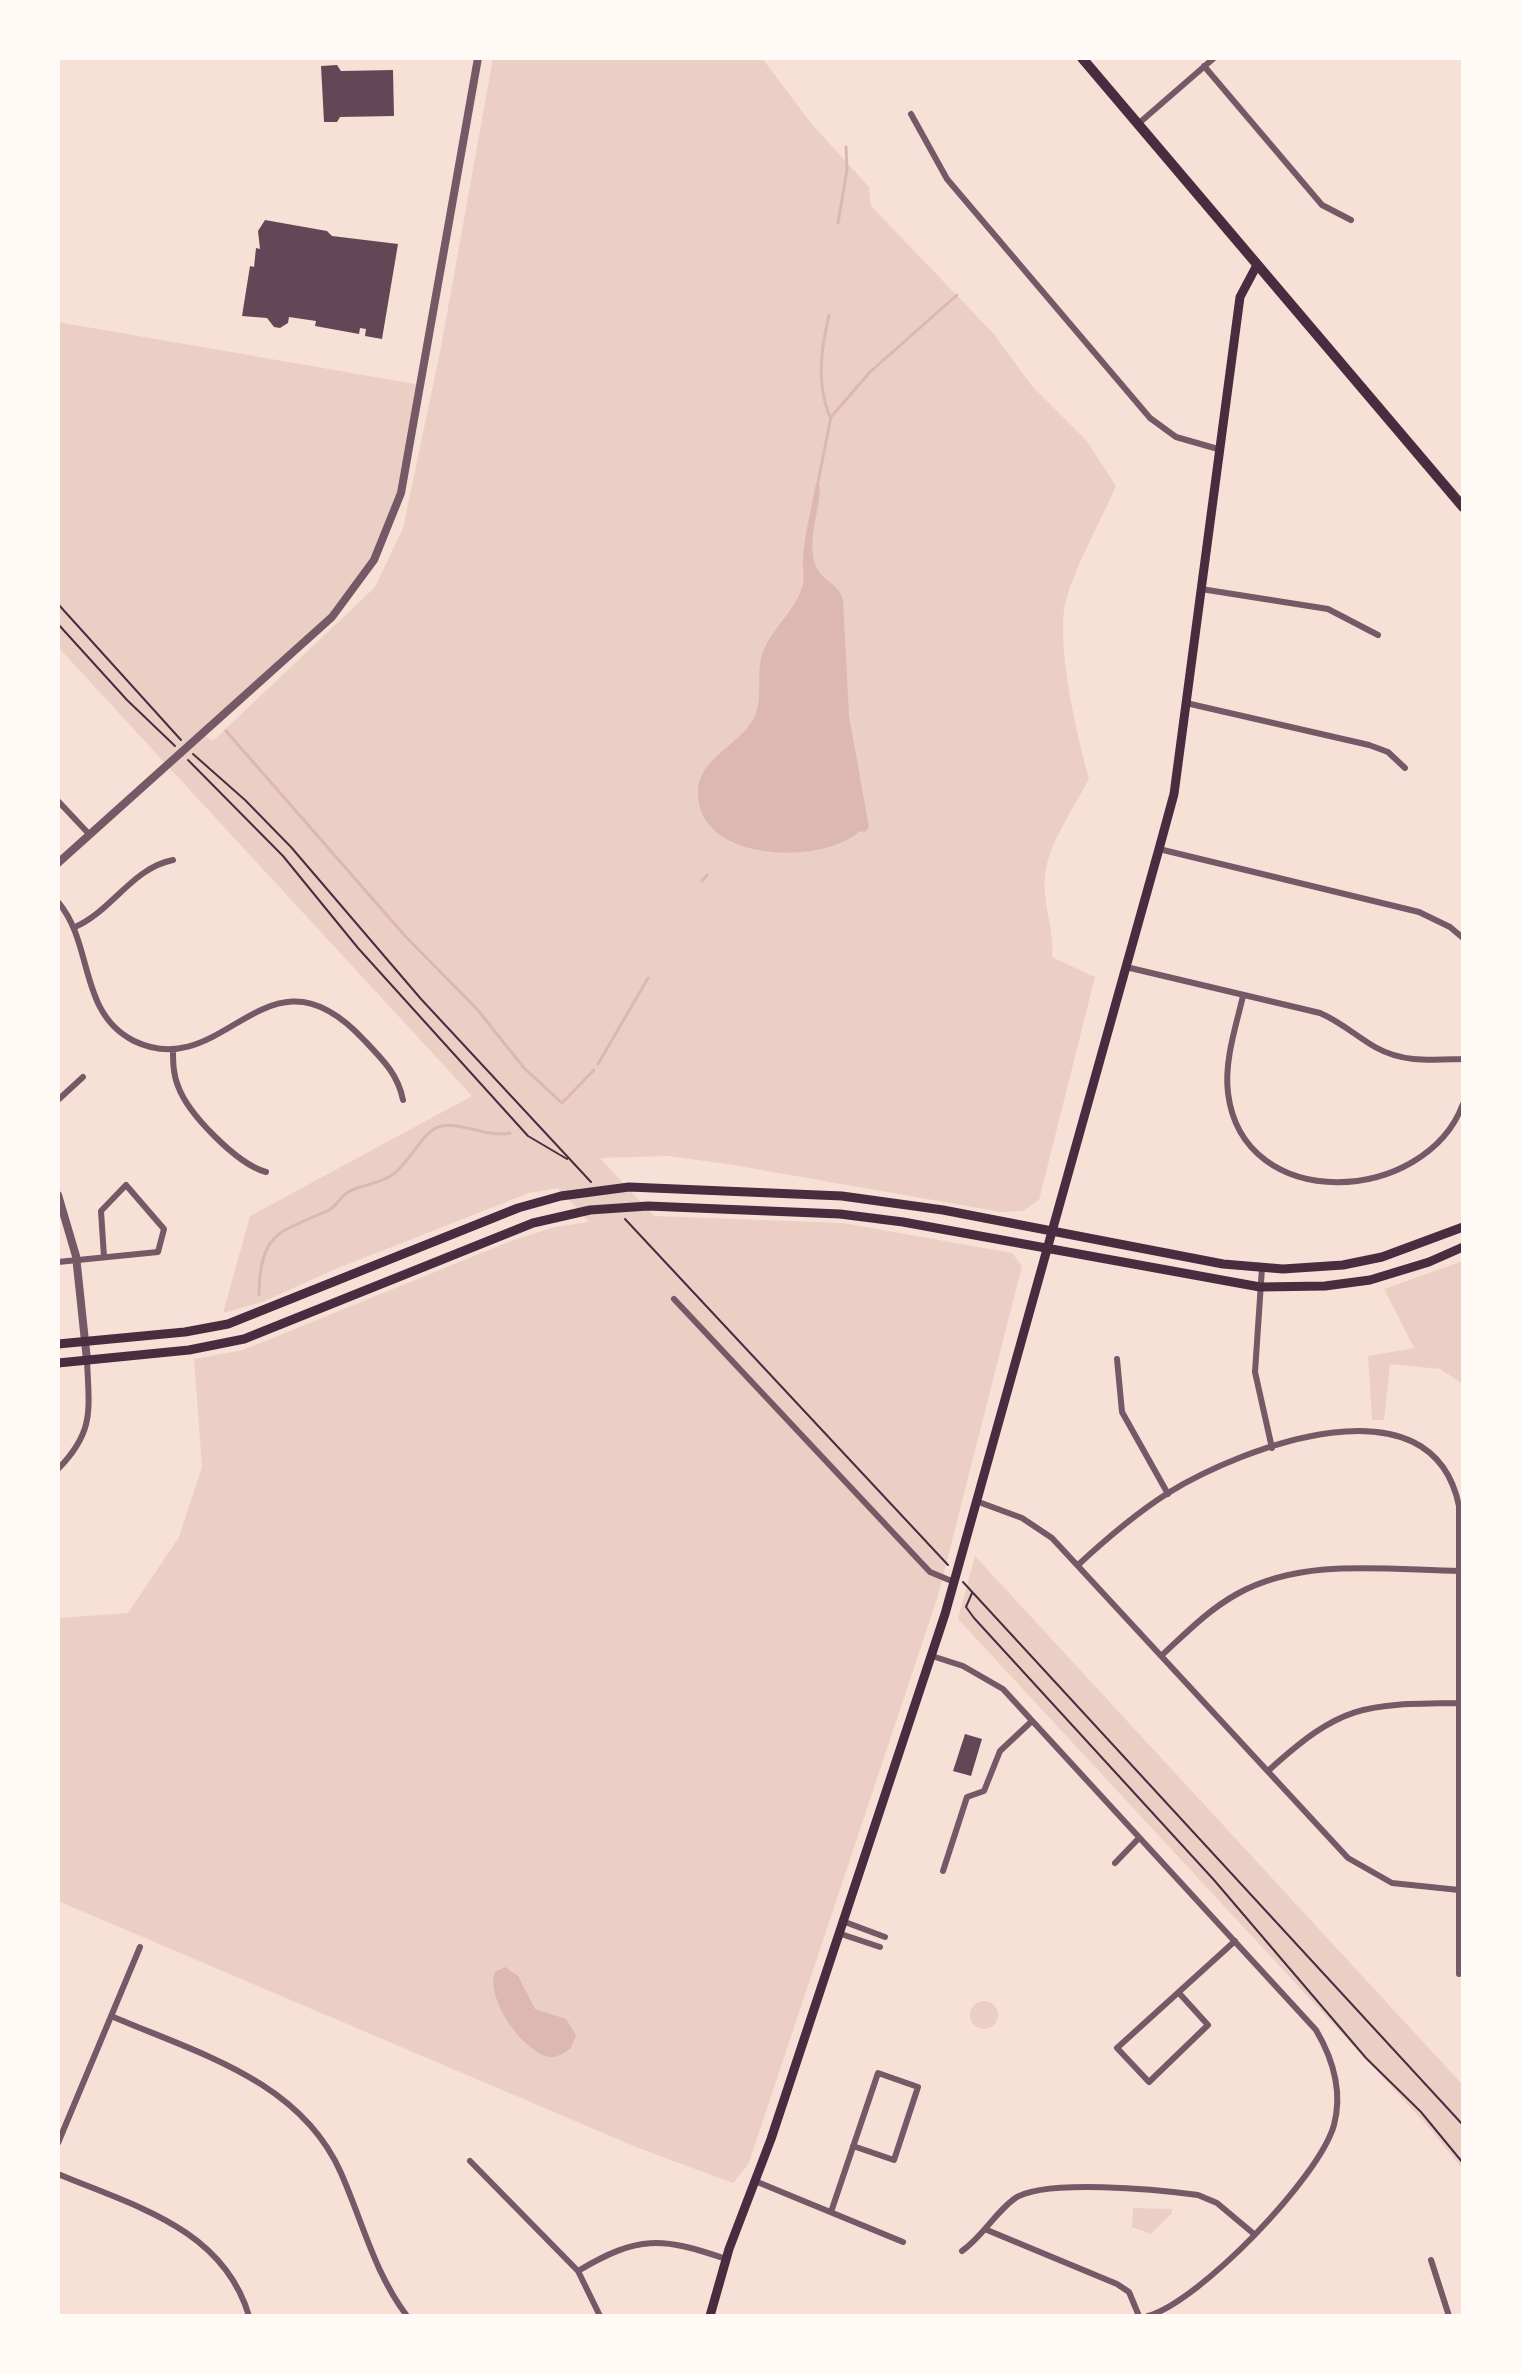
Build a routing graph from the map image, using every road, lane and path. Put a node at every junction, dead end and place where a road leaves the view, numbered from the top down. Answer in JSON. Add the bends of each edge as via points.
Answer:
{"nodes":[{"id":1,"x":478,"y":58,"type":"edge"},
{"id":2,"x":1082,"y":58,"type":"edge"},
{"id":3,"x":1214,"y":58,"type":"edge"},
{"id":4,"x":1204,"y":66,"type":"junction"},
{"id":5,"x":911,"y":114,"type":"dead end"},
{"id":6,"x":1137,"y":124,"type":"junction"},
{"id":7,"x":1351,"y":220,"type":"dead end"},
{"id":8,"x":1257,"y":265,"type":"junction"},
{"id":9,"x":1218,"y":449,"type":"junction"},
{"id":10,"x":1459,"y":493,"type":"edge"},
{"id":11,"x":1463,"y":507,"type":"edge"},
{"id":12,"x":1201,"y":589,"type":"junction"},
{"id":13,"x":58,"y":604,"type":"edge"},
{"id":14,"x":58,"y":624,"type":"edge"},
{"id":15,"x":1378,"y":635,"type":"dead end"},
{"id":16,"x":1186,"y":703,"type":"junction"},
{"id":17,"x":184,"y":749,"type":"junction"},
{"id":18,"x":1405,"y":768,"type":"dead end"},
{"id":19,"x":58,"y":801,"type":"edge"},
{"id":20,"x":89,"y":834,"type":"junction"},
{"id":21,"x":1159,"y":849,"type":"junction"},
{"id":22,"x":173,"y":860,"type":"dead end"},
{"id":23,"x":58,"y":863,"type":"edge"},
{"id":24,"x":58,"y":902,"type":"edge"},
{"id":25,"x":75,"y":927,"type":"junction"},
{"id":26,"x":1463,"y":938,"type":"edge"},
{"id":27,"x":1126,"y":967,"type":"junction"},
{"id":28,"x":1243,"y":996,"type":"junction"},
{"id":29,"x":173,"y":1049,"type":"junction"},
{"id":30,"x":1463,"y":1059,"type":"edge"},
{"id":31,"x":83,"y":1077,"type":"dead end"},
{"id":32,"x":58,"y":1100,"type":"edge"},
{"id":33,"x":403,"y":1100,"type":"dead end"},
{"id":34,"x":1463,"y":1104,"type":"edge"},
{"id":35,"x":266,"y":1172,"type":"dead end"},
{"id":36,"x":58,"y":1195,"type":"edge"},
{"id":37,"x":1463,"y":1227,"type":"edge"},
{"id":38,"x":1050,"y":1232,"type":"junction"},
{"id":39,"x":638,"y":1233,"type":"dead end"},
{"id":40,"x":1463,"y":1247,"type":"edge"},
{"id":41,"x":1045,"y":1249,"type":"junction"},
{"id":42,"x":104,"y":1257,"type":"junction"},
{"id":43,"x":77,"y":1260,"type":"junction"},
{"id":44,"x":58,"y":1262,"type":"edge"},
{"id":45,"x":1262,"y":1268,"type":"junction"},
{"id":46,"x":1260,"y":1287,"type":"junction"},
{"id":47,"x":674,"y":1299,"type":"dead end"},
{"id":48,"x":84,"y":1343,"type":"junction"},
{"id":49,"x":58,"y":1344,"type":"edge"},
{"id":50,"x":1117,"y":1359,"type":"dead end"},
{"id":51,"x":87,"y":1360,"type":"junction"},
{"id":52,"x":58,"y":1363,"type":"edge"},
{"id":53,"x":1272,"y":1448,"type":"junction"},
{"id":54,"x":58,"y":1469,"type":"edge"},
{"id":55,"x":1168,"y":1494,"type":"junction"},
{"id":56,"x":976,"y":1501,"type":"junction"},
{"id":57,"x":1078,"y":1565,"type":"junction"},
{"id":58,"x":1460,"y":1571,"type":"junction"},
{"id":59,"x":955,"y":1578,"type":"junction"},
{"id":60,"x":972,"y":1593,"type":"junction"},
{"id":61,"x":932,"y":1656,"type":"junction"},
{"id":62,"x":1161,"y":1656,"type":"junction"},
{"id":63,"x":1461,"y":1703,"type":"edge"},
{"id":64,"x":1032,"y":1721,"type":"junction"},
{"id":65,"x":1268,"y":1771,"type":"junction"},
{"id":66,"x":1139,"y":1838,"type":"junction"},
{"id":67,"x":1115,"y":1863,"type":"dead end"},
{"id":68,"x":943,"y":1871,"type":"dead end"},
{"id":69,"x":1459,"y":1890,"type":"junction"},
{"id":70,"x":845,"y":1922,"type":"junction"},
{"id":71,"x":841,"y":1934,"type":"junction"},
{"id":72,"x":885,"y":1937,"type":"dead end"},
{"id":73,"x":1235,"y":1941,"type":"junction"},
{"id":74,"x":140,"y":1947,"type":"dead end"},
{"id":75,"x":880,"y":1947,"type":"dead end"},
{"id":76,"x":1459,"y":1974,"type":"dead end"},
{"id":77,"x":1179,"y":1993,"type":"junction"},
{"id":78,"x":111,"y":2016,"type":"junction"},
{"id":79,"x":1463,"y":2125,"type":"edge"},
{"id":80,"x":58,"y":2143,"type":"edge"},
{"id":81,"x":853,"y":2146,"type":"junction"},
{"id":82,"x":470,"y":2161,"type":"dead end"},
{"id":83,"x":1463,"y":2163,"type":"edge"},
{"id":84,"x":58,"y":2174,"type":"edge"},
{"id":85,"x":755,"y":2181,"type":"junction"},
{"id":86,"x":831,"y":2212,"type":"junction"},
{"id":87,"x":987,"y":2230,"type":"junction"},
{"id":88,"x":1254,"y":2234,"type":"junction"},
{"id":89,"x":903,"y":2242,"type":"dead end"},
{"id":90,"x":962,"y":2251,"type":"dead end"},
{"id":91,"x":726,"y":2259,"type":"junction"},
{"id":92,"x":1431,"y":2260,"type":"dead end"},
{"id":93,"x":578,"y":2271,"type":"junction"},
{"id":94,"x":249,"y":2316,"type":"edge"},
{"id":95,"x":407,"y":2316,"type":"edge"},
{"id":96,"x":600,"y":2316,"type":"edge"},
{"id":97,"x":710,"y":2316,"type":"edge"},
{"id":98,"x":1139,"y":2316,"type":"edge"},
{"id":99,"x":1148,"y":2316,"type":"edge"},
{"id":100,"x":1449,"y":2316,"type":"edge"}],
"edges":[{"from":1,"to":17,"type":"street","via":[[394,517],[374,560],[341,607]]},
{"from":2,"to":6,"type":"main road"},
{"from":3,"to":4,"type":"street"},
{"from":4,"to":6,"type":"street"},
{"from":4,"to":7,"type":"street","via":[[1322,205]]},
{"from":5,"to":9,"type":"street","via":[[947,179],[1150,418],[1176,437]]},
{"from":6,"to":8,"type":"main road"},
{"from":8,"to":9,"type":"main road","via":[[1240,297]]},
{"from":8,"to":10,"type":"main road"},
{"from":9,"to":12,"type":"main road"},
{"from":10,"to":11,"type":"main road"},
{"from":12,"to":15,"type":"street","via":[[1320,607],[1346,615]]},
{"from":12,"to":16,"type":"main road"},
{"from":13,"to":17,"type":"path"},
{"from":14,"to":17,"type":"path","via":[[127,700]]},
{"from":16,"to":18,"type":"street","via":[[1376,747]]},
{"from":16,"to":21,"type":"main road","via":[[1174,794]]},
{"from":17,"to":17,"type":"path","via":[[291,847],[376,949],[572,1161],[528,1136]]},
{"from":17,"to":20,"type":"street"},
{"from":19,"to":20,"type":"street"},
{"from":20,"to":23,"type":"street"},
{"from":21,"to":26,"type":"street","via":[[1419,912]]},
{"from":21,"to":27,"type":"main road"},
{"from":22,"to":25,"type":"street","via":[[143,872],[95,917]]},
{"from":24,"to":25,"type":"street"},
{"from":25,"to":29,"type":"street","via":[[101,1012],[134,1041]]},
{"from":27,"to":28,"type":"street"},
{"from":27,"to":38,"type":"main road"},
{"from":28,"to":30,"type":"street","via":[[1320,1013],[1373,1046],[1406,1059]]},
{"from":28,"to":34,"type":"street","via":[[1227,1074],[1230,1107],[1248,1144],[1285,1173],[1331,1184],[1404,1166],[1444,1137]]},
{"from":29,"to":33,"type":"street","via":[[200,1044],[260,1008],[307,1002],[347,1021],[390,1068]]},
{"from":29,"to":35,"type":"street","via":[[178,1086],[192,1109],[237,1158]]},
{"from":31,"to":32,"type":"street"},
{"from":36,"to":43,"type":"street"},
{"from":37,"to":45,"type":"main road","via":[[1363,1261]]},
{"from":38,"to":41,"type":"main road"},
{"from":38,"to":45,"type":"main road"},
{"from":38,"to":48,"type":"main road","via":[[842,1196],[666,1187],[588,1191],[518,1208],[237,1321]]},
{"from":39,"to":59,"type":"path"},
{"from":40,"to":46,"type":"main road","via":[[1370,1280]]},
{"from":41,"to":46,"type":"main road"},
{"from":41,"to":51,"type":"main road","via":[[840,1214],[648,1206],[590,1210],[533,1223],[244,1339]]},
{"from":41,"to":56,"type":"main road"},
{"from":42,"to":42,"type":"street","via":[[101,1211],[126,1185],[164,1229],[161,1243],[158,1252]]},
{"from":42,"to":43,"type":"street"},
{"from":43,"to":44,"type":"street"},
{"from":43,"to":48,"type":"street"},
{"from":45,"to":46,"type":"street"},
{"from":46,"to":53,"type":"street","via":[[1255,1372]]},
{"from":47,"to":59,"type":"street","via":[[930,1572]]},
{"from":48,"to":49,"type":"main road"},
{"from":48,"to":51,"type":"street"},
{"from":50,"to":55,"type":"street","via":[[1122,1412]]},
{"from":51,"to":52,"type":"main road"},
{"from":51,"to":54,"type":"street","via":[[88,1425],[76,1450]]},
{"from":53,"to":55,"type":"street","via":[[1212,1470]]},
{"from":53,"to":58,"type":"street","via":[[1382,1431],[1421,1444],[1443,1464],[1456,1490]]},
{"from":55,"to":57,"type":"street"},
{"from":56,"to":57,"type":"street","via":[[1037,1527]]},
{"from":56,"to":59,"type":"main road"},
{"from":57,"to":62,"type":"street"},
{"from":58,"to":62,"type":"street","via":[[1320,1570],[1276,1578],[1217,1606]]},
{"from":58,"to":63,"type":"street"},
{"from":59,"to":60,"type":"path"},
{"from":59,"to":61,"type":"main road"},
{"from":60,"to":79,"type":"path"},
{"from":60,"to":83,"type":"path","via":[[966,1607],[974,1618]]},
{"from":61,"to":64,"type":"street","via":[[986,1677]]},
{"from":61,"to":70,"type":"main road"},
{"from":62,"to":65,"type":"street"},
{"from":63,"to":65,"type":"street","via":[[1385,1704],[1343,1715],[1308,1735]]},
{"from":63,"to":69,"type":"street"},
{"from":64,"to":66,"type":"street"},
{"from":64,"to":68,"type":"street","via":[[1000,1751],[984,1791],[967,1797]]},
{"from":65,"to":69,"type":"street","via":[[1362,1868],[1410,1887]]},
{"from":66,"to":67,"type":"street"},
{"from":66,"to":73,"type":"street"},
{"from":69,"to":76,"type":"street"},
{"from":70,"to":71,"type":"main road"},
{"from":70,"to":72,"type":"street"},
{"from":71,"to":75,"type":"street"},
{"from":71,"to":85,"type":"main road"},
{"from":73,"to":77,"type":"street"},
{"from":73,"to":88,"type":"street","via":[[1316,2030],[1328,2050],[1337,2085],[1335,2122],[1322,2155]]},
{"from":74,"to":78,"type":"street"},
{"from":77,"to":77,"type":"street","via":[[1117,2048],[1149,2082],[1208,2025]]},
{"from":78,"to":80,"type":"street"},
{"from":78,"to":95,"type":"street","via":[[239,2071],[296,2110],[339,2169],[369,2251]]},
{"from":81,"to":81,"type":"street","via":[[894,2160],[918,2087],[878,2073]]},
{"from":81,"to":86,"type":"street"},
{"from":82,"to":93,"type":"street"},
{"from":84,"to":94,"type":"street","via":[[172,2222],[199,2239],[225,2266]]},
{"from":85,"to":86,"type":"street"},
{"from":85,"to":91,"type":"main road"},
{"from":86,"to":89,"type":"street"},
{"from":87,"to":88,"type":"street","via":[[1017,2197],[1051,2187],[1198,2195],[1217,2203]]},
{"from":87,"to":90,"type":"street"},
{"from":87,"to":98,"type":"street","via":[[1117,2284],[1129,2292]]},
{"from":88,"to":99,"type":"street","via":[[1170,2307]]},
{"from":91,"to":93,"type":"street","via":[[683,2244],[650,2241],[617,2249]]},
{"from":91,"to":97,"type":"main road"},
{"from":92,"to":100,"type":"street"},
{"from":93,"to":96,"type":"street"}]}
